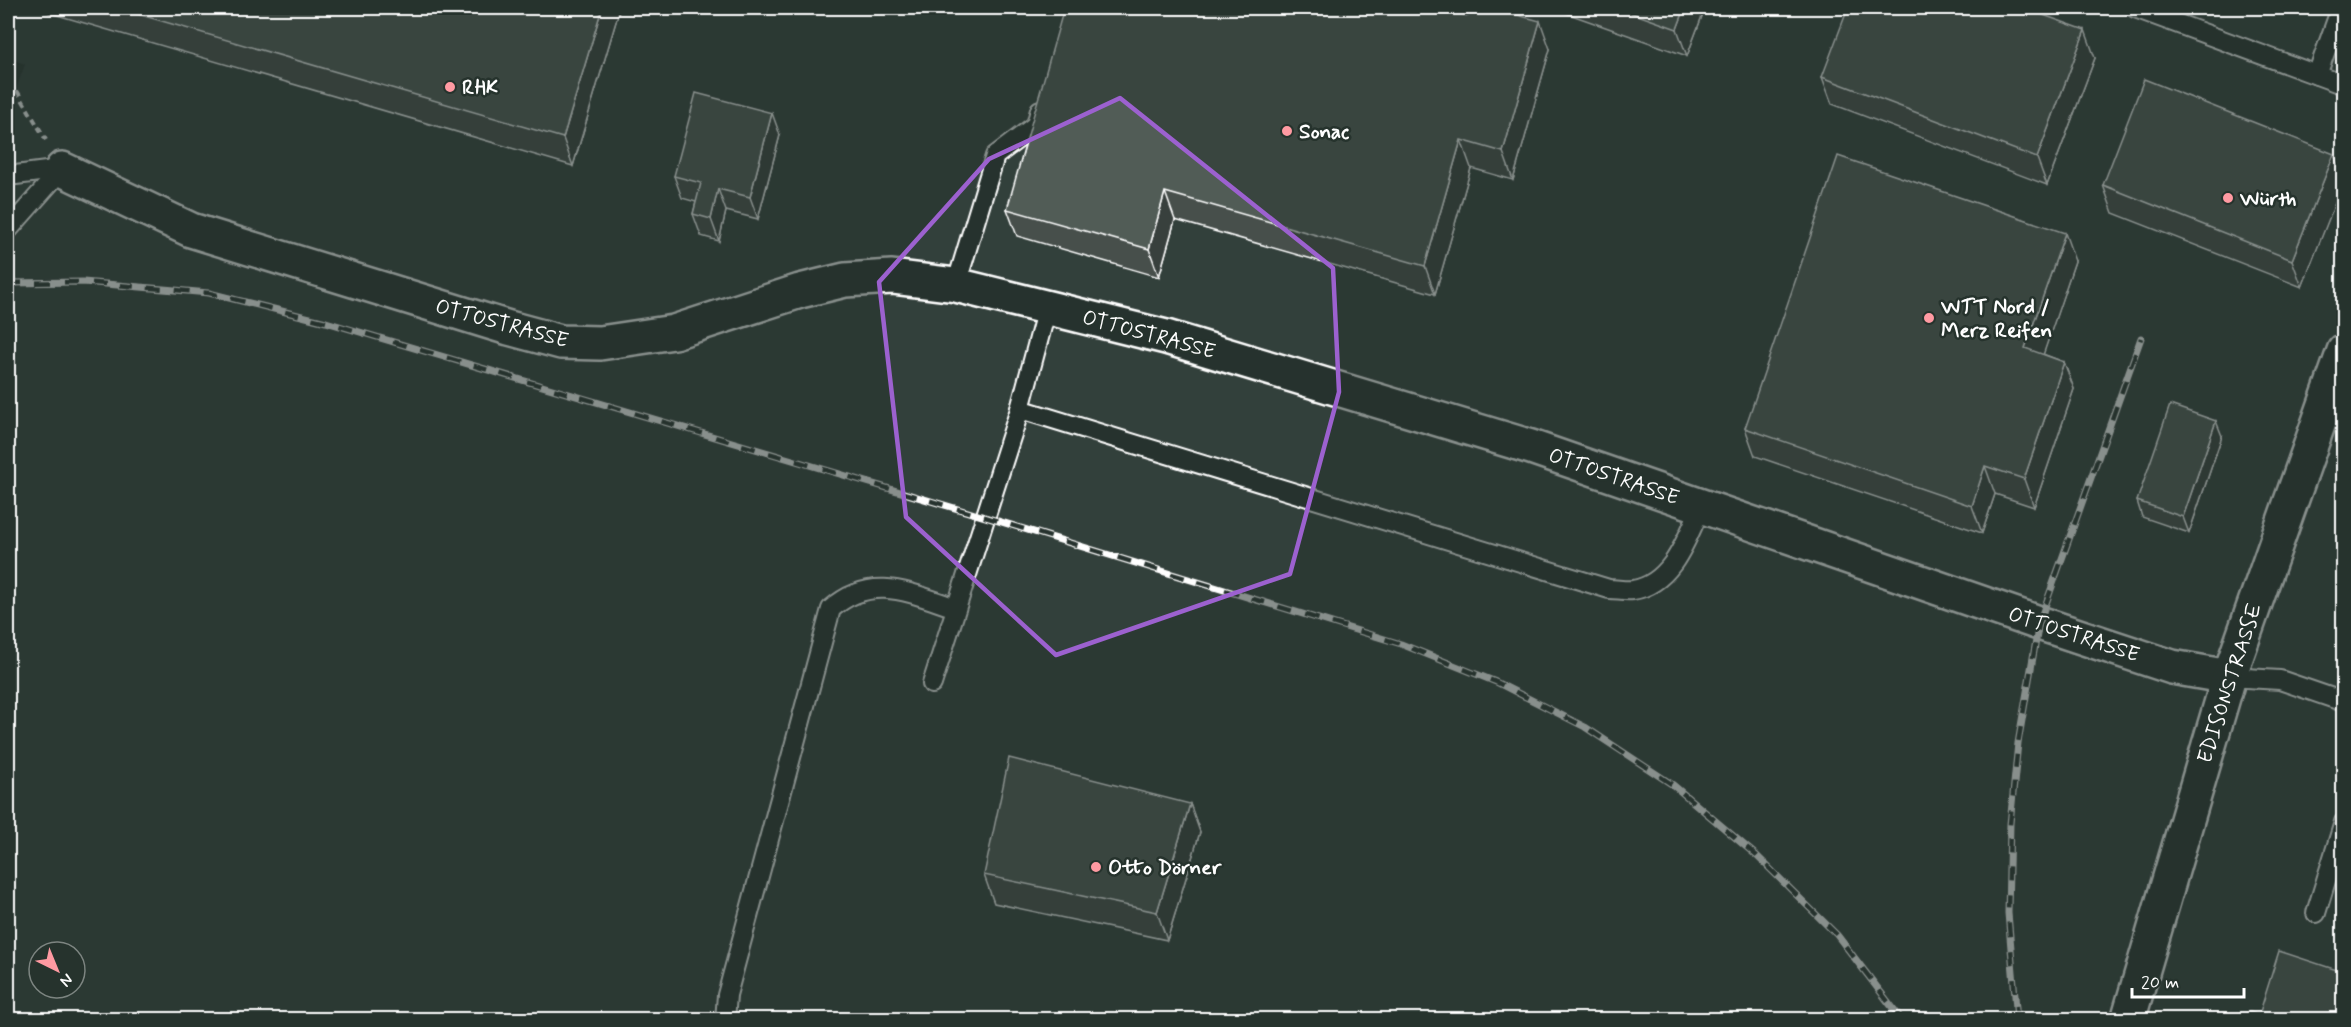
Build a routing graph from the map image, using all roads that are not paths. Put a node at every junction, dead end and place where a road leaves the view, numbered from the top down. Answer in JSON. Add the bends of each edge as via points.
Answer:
{"nodes":[{"id":1,"x":2135,"y":8,"type":"edge"},
{"id":2,"x":2341,"y":8,"type":"edge"},
{"id":3,"x":2317,"y":75,"type":"junction"},
{"id":4,"x":2343,"y":85,"type":"edge"},
{"id":5,"x":1045,"y":93,"type":"edge"},
{"id":6,"x":62,"y":169,"type":"junction"},
{"id":7,"x":8,"y":176,"type":"edge"},
{"id":8,"x":8,"y":231,"type":"edge"},
{"id":9,"x":956,"y":285,"type":"junction"},
{"id":10,"x":1047,"y":308,"type":"junction"},
{"id":11,"x":2342,"y":359,"type":"edge"},
{"id":12,"x":1020,"y":409,"type":"junction"},
{"id":13,"x":1701,"y":507,"type":"junction"},
{"id":14,"x":956,"y":608,"type":"junction"},
{"id":15,"x":2229,"y":677,"type":"junction"},
{"id":16,"x":932,"y":684,"type":"dead end"},
{"id":17,"x":2343,"y":702,"type":"edge"},
{"id":18,"x":2343,"y":822,"type":"edge"},
{"id":19,"x":2316,"y":913,"type":"dead end"},
{"id":20,"x":725,"y":1020,"type":"edge"},
{"id":21,"x":2128,"y":1020,"type":"edge"}],
"edges":[{"from":1,"to":3,"type":"lane"},
{"from":2,"to":3,"type":"lane"},
{"from":3,"to":4,"type":"lane"},
{"from":5,"to":9,"type":"lane","via":[[1036,125],[995,156]]},
{"from":6,"to":7,"type":"lane"},
{"from":6,"to":8,"type":"lane"},
{"from":6,"to":9,"type":"street","name":"OTTOSTRASSE","via":[[191,230],[561,342],[600,343],[674,332],[800,291],[855,279],[892,277]]},
{"from":9,"to":10,"type":"street","name":"OTTOSTRASSE"},
{"from":10,"to":12,"type":"lane"},
{"from":10,"to":13,"type":"street","name":"OTTOSTRASSE","via":[[1166,337],[1531,447]]},
{"from":11,"to":15,"type":"street","name":"EDISONSTRASSE"},
{"from":12,"to":13,"type":"lane","via":[[1609,589],[1634,590],[1667,570],[1684,546]]},
{"from":12,"to":14,"type":"lane"},
{"from":13,"to":15,"type":"street","name":"OTTOSTRASSE","via":[[2172,667]]},
{"from":14,"to":16,"type":"lane"},
{"from":14,"to":20,"type":"lane","via":[[883,588],[862,590],[831,609],[727,995]]},
{"from":15,"to":17,"type":"lane","via":[[2280,680]]},
{"from":15,"to":21,"type":"street","name":"EDISONSTRASSE"},
{"from":18,"to":19,"type":"lane"}]}
